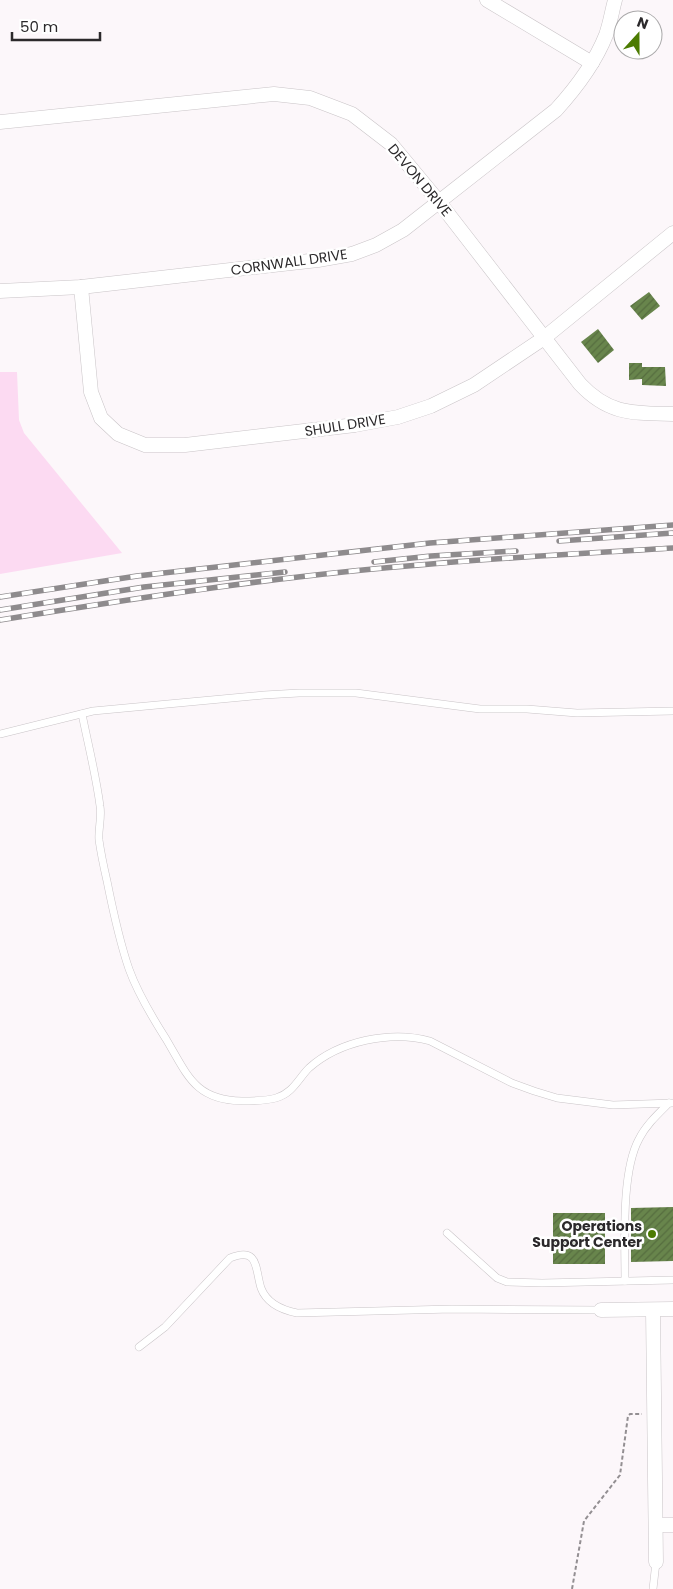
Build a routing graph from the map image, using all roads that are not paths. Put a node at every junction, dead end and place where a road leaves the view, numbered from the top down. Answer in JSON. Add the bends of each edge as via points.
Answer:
{"nodes":[{"id":1,"x":487,"y":0,"type":"edge"},
{"id":2,"x":614,"y":0,"type":"edge"},
{"id":3,"x":592,"y":63,"type":"junction"},
{"id":4,"x":0,"y":122,"type":"edge"},
{"id":5,"x":439,"y":202,"type":"junction"},
{"id":6,"x":673,"y":233,"type":"edge"},
{"id":7,"x":81,"y":287,"type":"junction"},
{"id":8,"x":0,"y":291,"type":"edge"},
{"id":9,"x":544,"y":338,"type":"junction"},
{"id":10,"x":673,"y":414,"type":"edge"},
{"id":11,"x":673,"y":711,"type":"edge"},
{"id":12,"x":82,"y":714,"type":"junction"},
{"id":13,"x":0,"y":734,"type":"edge"},
{"id":14,"x":671,"y":1103,"type":"edge"},
{"id":15,"x":447,"y":1233,"type":"dead end"},
{"id":16,"x":673,"y":1280,"type":"edge"},
{"id":17,"x":626,"y":1281,"type":"junction"},
{"id":18,"x":673,"y":1309,"type":"edge"},
{"id":19,"x":601,"y":1310,"type":"joint"},
{"id":20,"x":653,"y":1310,"type":"junction"},
{"id":21,"x":139,"y":1347,"type":"dead end"},
{"id":22,"x":657,"y":1525,"type":"junction"},
{"id":23,"x":673,"y":1525,"type":"edge"},
{"id":24,"x":656,"y":1562,"type":"joint"},
{"id":25,"x":653,"y":1589,"type":"edge"}],
"edges":[{"from":1,"to":3,"type":"street"},
{"from":2,"to":3,"type":"street","name":"CORNWALL DRIVE","via":[[606,34]]},
{"from":3,"to":5,"type":"street","name":"CORNWALL DRIVE","via":[[556,110]]},
{"from":4,"to":5,"type":"street","name":"DEVON DRIVE","via":[[274,94],[310,98],[352,114],[391,144]]},
{"from":5,"to":7,"type":"street","name":"CORNWALL DRIVE","via":[[404,230],[352,254]]},
{"from":5,"to":9,"type":"street","name":"DEVON DRIVE"},
{"from":6,"to":9,"type":"street","name":"SHULL DRIVE"},
{"from":7,"to":8,"type":"street","name":"CORNWALL DRIVE"},
{"from":7,"to":9,"type":"street","name":"SHULL DRIVE","via":[[91,392],[101,418],[118,434],[145,445],[194,444],[398,417],[431,406],[474,385]]},
{"from":9,"to":10,"type":"street","name":"DEVON DRIVE","via":[[592,396],[621,411]]},
{"from":11,"to":12,"type":"lane","via":[[577,713],[480,709],[356,693],[291,693]]},
{"from":12,"to":13,"type":"lane"},
{"from":12,"to":14,"type":"lane","via":[[101,808],[99,840],[116,929],[129,970],[155,1022],[191,1081],[202,1091],[227,1100],[276,1098],[288,1093],[308,1069],[324,1057],[372,1039],[400,1036],[430,1041],[512,1083],[557,1098],[613,1105]]},
{"from":14,"to":17,"type":"lane","via":[[646,1128],[634,1149],[625,1212]]},
{"from":15,"to":17,"type":"lane","via":[[497,1278],[508,1282]]},
{"from":16,"to":17,"type":"lane"},
{"from":18,"to":20,"type":"street"},
{"from":19,"to":20,"type":"street"},
{"from":19,"to":21,"type":"lane","via":[[290,1312],[271,1302],[261,1289],[256,1262],[249,1256],[239,1255],[230,1258],[165,1327]]},
{"from":20,"to":22,"type":"street"},
{"from":22,"to":23,"type":"street"},
{"from":22,"to":24,"type":"street"},
{"from":24,"to":25,"type":"lane"}]}
